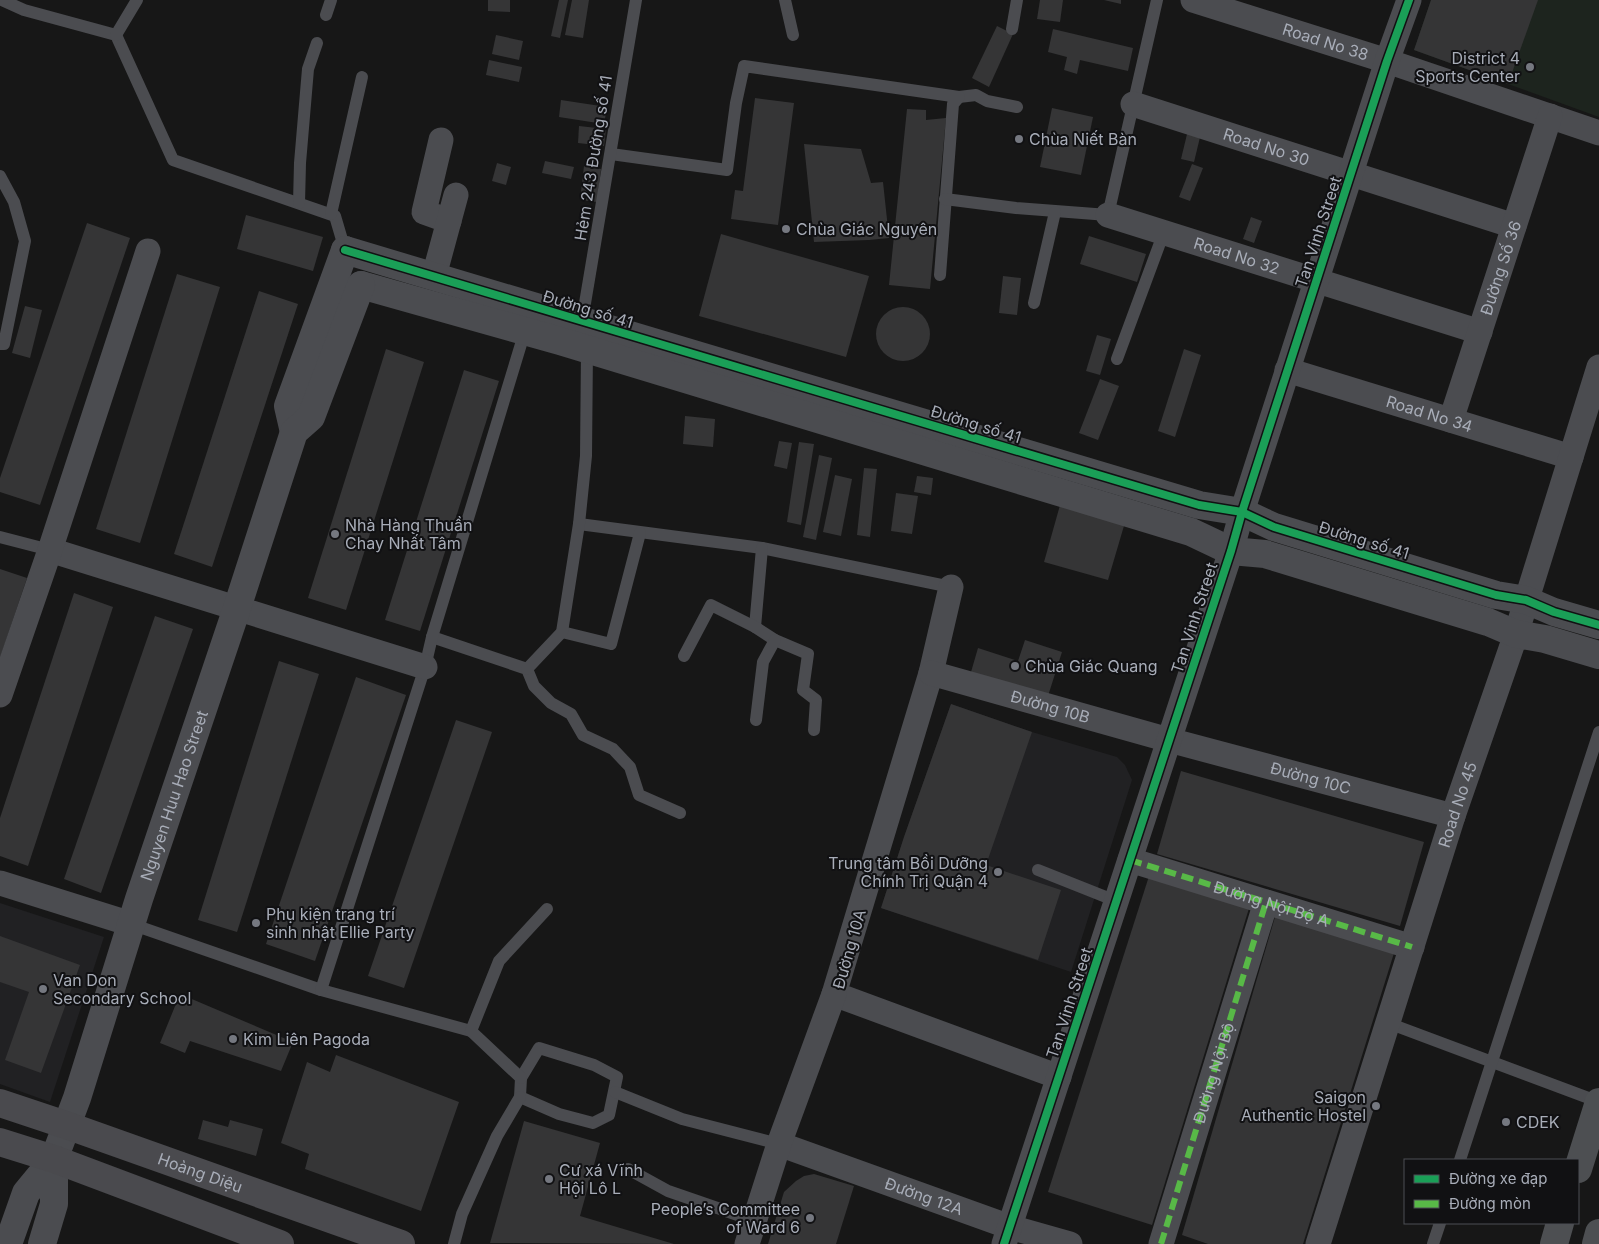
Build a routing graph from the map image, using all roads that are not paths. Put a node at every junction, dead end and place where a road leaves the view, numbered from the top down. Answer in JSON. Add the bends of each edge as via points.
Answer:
{"nodes":[{"id":1,"x":2,"y":0,"type":"edge"},
{"id":2,"x":137,"y":0,"type":"edge"},
{"id":3,"x":331,"y":0,"type":"edge"},
{"id":4,"x":636,"y":0,"type":"edge"},
{"id":5,"x":785,"y":0,"type":"edge"},
{"id":6,"x":1017,"y":0,"type":"edge"},
{"id":7,"x":1157,"y":0,"type":"edge"},
{"id":8,"x":1193,"y":0,"type":"edge"},
{"id":9,"x":1409,"y":0,"type":"edge"},
{"id":10,"x":326,"y":15,"type":"dead end"},
{"id":11,"x":1012,"y":29,"type":"dead end"},
{"id":12,"x":793,"y":35,"type":"dead end"},
{"id":13,"x":116,"y":36,"type":"junction"},
{"id":14,"x":317,"y":43,"type":"dead end"},
{"id":15,"x":1388,"y":61,"type":"junction"},
{"id":16,"x":362,"y":77,"type":"dead end"},
{"id":17,"x":959,"y":98,"type":"junction"},
{"id":18,"x":1133,"y":104,"type":"junction"},
{"id":19,"x":1017,"y":107,"type":"dead end"},
{"id":20,"x":1550,"y":116,"type":"junction"},
{"id":21,"x":1599,"y":133,"type":"edge"},
{"id":22,"x":441,"y":140,"type":"dead end"},
{"id":23,"x":610,"y":154,"type":"junction"},
{"id":24,"x":1351,"y":174,"type":"junction"},
{"id":25,"x":0,"y":176,"type":"edge"},
{"id":26,"x":456,"y":195,"type":"dead end"},
{"id":27,"x":945,"y":199,"type":"junction"},
{"id":28,"x":299,"y":203,"type":"junction"},
{"id":29,"x":1055,"y":212,"type":"junction"},
{"id":30,"x":331,"y":214,"type":"junction"},
{"id":31,"x":1108,"y":215,"type":"junction"},
{"id":32,"x":449,"y":221,"type":"junction"},
{"id":33,"x":1514,"y":226,"type":"junction"},
{"id":34,"x":1164,"y":232,"type":"junction"},
{"id":35,"x":345,"y":250,"type":"junction"},
{"id":36,"x":148,"y":251,"type":"dead end"},
{"id":37,"x":940,"y":275,"type":"dead end"},
{"id":38,"x":434,"y":276,"type":"junction"},
{"id":39,"x":1317,"y":281,"type":"junction"},
{"id":40,"x":361,"y":285,"type":"junction"},
{"id":41,"x":1034,"y":303,"type":"dead end"},
{"id":42,"x":582,"y":322,"type":"junction"},
{"id":43,"x":525,"y":331,"type":"junction"},
{"id":44,"x":1480,"y":332,"type":"junction"},
{"id":45,"x":0,"y":344,"type":"edge"},
{"id":46,"x":587,"y":349,"type":"junction"},
{"id":47,"x":1117,"y":359,"type":"dead end"},
{"id":48,"x":1599,"y":367,"type":"edge"},
{"id":49,"x":1287,"y":370,"type":"junction"},
{"id":50,"x":1451,"y":420,"type":"junction"},
{"id":51,"x":294,"y":432,"type":"junction"},
{"id":52,"x":1571,"y":457,"type":"junction"},
{"id":53,"x":1242,"y":512,"type":"junction"},
{"id":54,"x":579,"y":524,"type":"junction"},
{"id":55,"x":640,"y":533,"type":"junction"},
{"id":56,"x":0,"y":537,"type":"edge"},
{"id":57,"x":762,"y":548,"type":"junction"},
{"id":58,"x":50,"y":550,"type":"junction"},
{"id":59,"x":1231,"y":551,"type":"junction"},
{"id":60,"x":951,"y":587,"type":"joint"},
{"id":61,"x":1526,"y":600,"type":"junction"},
{"id":62,"x":237,"y":608,"type":"junction"},
{"id":63,"x":1599,"y":626,"type":"edge"},
{"id":64,"x":755,"y":627,"type":"junction"},
{"id":65,"x":562,"y":632,"type":"junction"},
{"id":66,"x":1516,"y":634,"type":"junction"},
{"id":67,"x":432,"y":637,"type":"junction"},
{"id":68,"x":775,"y":640,"type":"junction"},
{"id":69,"x":1599,"y":655,"type":"edge"},
{"id":70,"x":684,"y":656,"type":"dead end"},
{"id":71,"x":424,"y":667,"type":"junction"},
{"id":72,"x":527,"y":669,"type":"junction"},
{"id":73,"x":931,"y":673,"type":"junction"},
{"id":74,"x":0,"y":695,"type":"edge"},
{"id":75,"x":756,"y":720,"type":"dead end"},
{"id":76,"x":814,"y":730,"type":"dead end"},
{"id":77,"x":1599,"y":732,"type":"edge"},
{"id":78,"x":1169,"y":740,"type":"junction"},
{"id":79,"x":680,"y":813,"type":"dead end"},
{"id":80,"x":1453,"y":816,"type":"junction"},
{"id":81,"x":1130,"y":860,"type":"junction"},
{"id":82,"x":1038,"y":870,"type":"dead end"},
{"id":83,"x":0,"y":884,"type":"edge"},
{"id":84,"x":1116,"y":901,"type":"junction"},
{"id":85,"x":1266,"y":902,"type":"junction"},
{"id":86,"x":547,"y":909,"type":"dead end"},
{"id":87,"x":131,"y":924,"type":"junction"},
{"id":88,"x":1412,"y":947,"type":"junction"},
{"id":89,"x":321,"y":990,"type":"junction"},
{"id":90,"x":834,"y":994,"type":"junction"},
{"id":91,"x":1388,"y":1022,"type":"junction"},
{"id":92,"x":471,"y":1031,"type":"junction"},
{"id":93,"x":1492,"y":1062,"type":"junction"},
{"id":94,"x":1059,"y":1077,"type":"junction"},
{"id":95,"x":521,"y":1078,"type":"junction"},
{"id":96,"x":615,"y":1092,"type":"junction"},
{"id":97,"x":520,"y":1098,"type":"junction"},
{"id":98,"x":1599,"y":1102,"type":"edge"},
{"id":99,"x":0,"y":1104,"type":"edge"},
{"id":100,"x":66,"y":1125,"type":"junction"},
{"id":101,"x":0,"y":1142,"type":"edge"},
{"id":102,"x":780,"y":1144,"type":"junction"},
{"id":103,"x":54,"y":1159,"type":"junction"},
{"id":104,"x":1460,"y":1159,"type":"edge"},
{"id":105,"x":1579,"y":1166,"type":"edge"},
{"id":106,"x":628,"y":1169,"type":"dead end"},
{"id":107,"x":755,"y":1221,"type":"junction"},
{"id":108,"x":1440,"y":1224,"type":"edge"},
{"id":109,"x":1560,"y":1224,"type":"edge"},
{"id":110,"x":1599,"y":1233,"type":"edge"},
{"id":111,"x":1007,"y":1235,"type":"edge"},
{"id":112,"x":8,"y":1244,"type":"edge"},
{"id":113,"x":42,"y":1244,"type":"edge"},
{"id":114,"x":280,"y":1244,"type":"edge"},
{"id":115,"x":401,"y":1244,"type":"edge"},
{"id":116,"x":454,"y":1244,"type":"edge"},
{"id":117,"x":747,"y":1244,"type":"edge"},
{"id":118,"x":1070,"y":1244,"type":"edge"},
{"id":119,"x":1161,"y":1244,"type":"edge"},
{"id":120,"x":1318,"y":1244,"type":"edge"},
{"id":121,"x":1433,"y":1244,"type":"edge"},
{"id":122,"x":1554,"y":1244,"type":"edge"},
{"id":123,"x":1596,"y":1244,"type":"edge"}],
"edges":[{"from":1,"to":13,"type":"lane","via":[[24,10]]},
{"from":2,"to":13,"type":"lane"},
{"from":3,"to":10,"type":"lane"},
{"from":4,"to":23,"type":"lane","name":"Hẻm 243 Đường số 41"},
{"from":5,"to":12,"type":"lane"},
{"from":6,"to":11,"type":"lane"},
{"from":7,"to":18,"type":"lane"},
{"from":8,"to":15,"type":"street","name":"Road No 38"},
{"from":9,"to":15,"type":"street","name":"Tan Vinh Street"},
{"from":13,"to":28,"type":"lane","via":[[173,160]]},
{"from":14,"to":28,"type":"lane","via":[[308,69]]},
{"from":15,"to":20,"type":"street","name":"Road No 38"},
{"from":15,"to":24,"type":"street","name":"Tan Vinh Street"},
{"from":16,"to":30,"type":"lane"},
{"from":17,"to":19,"type":"lane","via":[[976,96]]},
{"from":17,"to":23,"type":"lane","via":[[744,66],[727,170]]},
{"from":17,"to":27,"type":"lane","via":[[953,104]]},
{"from":18,"to":24,"type":"street","name":"Road No 30"},
{"from":18,"to":31,"type":"lane"},
{"from":20,"to":21,"type":"street","name":"Road No 38"},
{"from":20,"to":33,"type":"street","name":"Đường Số 36"},
{"from":22,"to":32,"type":"street","via":[[424,212]]},
{"from":23,"to":42,"type":"lane","name":"Hẻm 243 Đường số 41"},
{"from":24,"to":33,"type":"street","name":"Road No 30"},
{"from":24,"to":39,"type":"street","name":"Tan Vinh Street"},
{"from":25,"to":45,"type":"lane","via":[[14,202],[25,242],[4,344]]},
{"from":26,"to":32,"type":"street"},
{"from":27,"to":29,"type":"lane"},
{"from":27,"to":37,"type":"lane"},
{"from":28,"to":30,"type":"lane"},
{"from":29,"to":31,"type":"lane"},
{"from":29,"to":41,"type":"lane"},
{"from":30,"to":35,"type":"lane","via":[[335,216]]},
{"from":31,"to":34,"type":"street","name":"Road No 32"},
{"from":32,"to":38,"type":"street"},
{"from":33,"to":44,"type":"street","name":"Đường Số 36"},
{"from":34,"to":39,"type":"street","name":"Road No 32"},
{"from":34,"to":47,"type":"lane"},
{"from":35,"to":38,"type":"street","name":"Đường số 41"},
{"from":35,"to":40,"type":"street"},
{"from":35,"to":51,"type":"street","via":[[288,406]]},
{"from":36,"to":58,"type":"street"},
{"from":38,"to":42,"type":"street","name":"Đường số 41"},
{"from":39,"to":44,"type":"street","name":"Road No 32"},
{"from":39,"to":49,"type":"street","name":"Tan Vinh Street"},
{"from":40,"to":43,"type":"street"},
{"from":40,"to":51,"type":"street","name":"Nguyen Huu Hao Street","via":[[311,417]]},
{"from":42,"to":53,"type":"street","name":"Đường số 41","via":[[1190,502]]},
{"from":43,"to":46,"type":"street"},
{"from":43,"to":67,"type":"lane"},
{"from":44,"to":50,"type":"street","name":"Đường Số 36"},
{"from":46,"to":54,"type":"lane","via":[[586,456]]},
{"from":46,"to":59,"type":"street","via":[[1191,532]]},
{"from":48,"to":52,"type":"street","name":"Road No 45"},
{"from":49,"to":50,"type":"street","name":"Road No 34"},
{"from":49,"to":53,"type":"street","name":"Tan Vinh Street"},
{"from":50,"to":52,"type":"street","name":"Road No 34"},
{"from":51,"to":62,"type":"street","name":"Nguyen Huu Hao Street"},
{"from":52,"to":61,"type":"street","name":"Road No 45"},
{"from":53,"to":59,"type":"street","name":"Tan Vinh Street"},
{"from":53,"to":61,"type":"street","name":"Đường số 41","via":[[1274,527],[1496,595]]},
{"from":54,"to":55,"type":"lane"},
{"from":54,"to":65,"type":"lane"},
{"from":55,"to":57,"type":"lane"},
{"from":55,"to":65,"type":"lane","via":[[611,644]]},
{"from":56,"to":58,"type":"lane"},
{"from":57,"to":60,"type":"lane"},
{"from":57,"to":64,"type":"lane"},
{"from":58,"to":62,"type":"street"},
{"from":58,"to":74,"type":"street"},
{"from":59,"to":66,"type":"street","via":[[1265,554],[1488,622]]},
{"from":59,"to":78,"type":"street","name":"Tan Vinh Street"},
{"from":60,"to":73,"type":"street","name":"Đường 10A"},
{"from":61,"to":63,"type":"street","name":"Đường số 41"},
{"from":61,"to":66,"type":"street","name":"Road No 45"},
{"from":62,"to":71,"type":"street"},
{"from":62,"to":87,"type":"street","name":"Nguyen Huu Hao Street"},
{"from":64,"to":68,"type":"lane"},
{"from":64,"to":70,"type":"lane","via":[[711,605]]},
{"from":65,"to":72,"type":"lane"},
{"from":66,"to":69,"type":"street","via":[[1546,639]]},
{"from":66,"to":80,"type":"street","name":"Road No 45"},
{"from":67,"to":71,"type":"lane"},
{"from":67,"to":72,"type":"lane"},
{"from":68,"to":75,"type":"lane","via":[[763,662]]},
{"from":68,"to":76,"type":"lane","via":[[808,654],[804,690],[816,700]]},
{"from":71,"to":89,"type":"lane"},
{"from":72,"to":79,"type":"lane","via":[[534,686],[550,703],[571,714],[583,735],[614,749],[630,767],[639,795]]},
{"from":73,"to":78,"type":"street","name":"Đường 10B"},
{"from":73,"to":90,"type":"street","name":"Đường 10A"},
{"from":77,"to":93,"type":"lane"},
{"from":78,"to":80,"type":"street","name":"Đường 10C"},
{"from":78,"to":81,"type":"street","name":"Tan Vinh Street"},
{"from":80,"to":88,"type":"street","name":"Road No 45"},
{"from":81,"to":84,"type":"street","name":"Tan Vinh Street"},
{"from":81,"to":85,"type":"street","name":"Đường Nội Bộ A"},
{"from":82,"to":84,"type":"lane"},
{"from":83,"to":87,"type":"street"},
{"from":84,"to":94,"type":"street","name":"Tan Vinh Street"},
{"from":85,"to":88,"type":"street","name":"Đường Nội Bộ A"},
{"from":85,"to":119,"type":"street","name":"Đường Nội Bộ"},
{"from":86,"to":92,"type":"lane","via":[[499,960]]},
{"from":87,"to":89,"type":"lane"},
{"from":87,"to":100,"type":"street","name":"Nguyen Huu Hao Street"},
{"from":88,"to":91,"type":"street","name":"Road No 45"},
{"from":89,"to":92,"type":"lane"},
{"from":90,"to":94,"type":"street","name":"Đường 10A"},
{"from":90,"to":102,"type":"street"},
{"from":91,"to":93,"type":"lane"},
{"from":91,"to":120,"type":"street","name":"Road No 45"},
{"from":92,"to":95,"type":"lane"},
{"from":93,"to":98,"type":"lane"},
{"from":93,"to":104,"type":"lane"},
{"from":94,"to":111,"type":"street","name":"Tan Vinh Street"},
{"from":95,"to":96,"type":"lane","via":[[539,1048],[594,1065],[617,1077]]},
{"from":95,"to":97,"type":"lane"},
{"from":96,"to":97,"type":"lane","via":[[609,1115],[593,1123],[559,1114]]},
{"from":96,"to":102,"type":"lane","via":[[682,1119]]},
{"from":97,"to":116,"type":"lane","via":[[493,1144],[462,1214]]},
{"from":98,"to":105,"type":"main road"},
{"from":99,"to":100,"type":"main road","name":"Hoàng Diệu"},
{"from":100,"to":103,"type":"street","name":"Nguyen Huu Hao Street"},
{"from":100,"to":115,"type":"main road","name":"Hoàng Diệu"},
{"from":101,"to":103,"type":"main road"},
{"from":102,"to":107,"type":"street"},
{"from":102,"to":111,"type":"street","name":"Đường 12A"},
{"from":103,"to":112,"type":"street","name":"Nguyen Huu Hao Street","via":[[26,1193]]},
{"from":103,"to":113,"type":"street","name":"Nguyen Huu Hao Street","via":[[54,1204]]},
{"from":103,"to":114,"type":"main road"},
{"from":106,"to":107,"type":"lane","via":[[668,1191]]},
{"from":107,"to":117,"type":"street"},
{"from":108,"to":121,"type":"lane"},
{"from":109,"to":122,"type":"main road"},
{"from":110,"to":123,"type":"main road"},
{"from":111,"to":118,"type":"street","name":"Đường 12A"}]}
